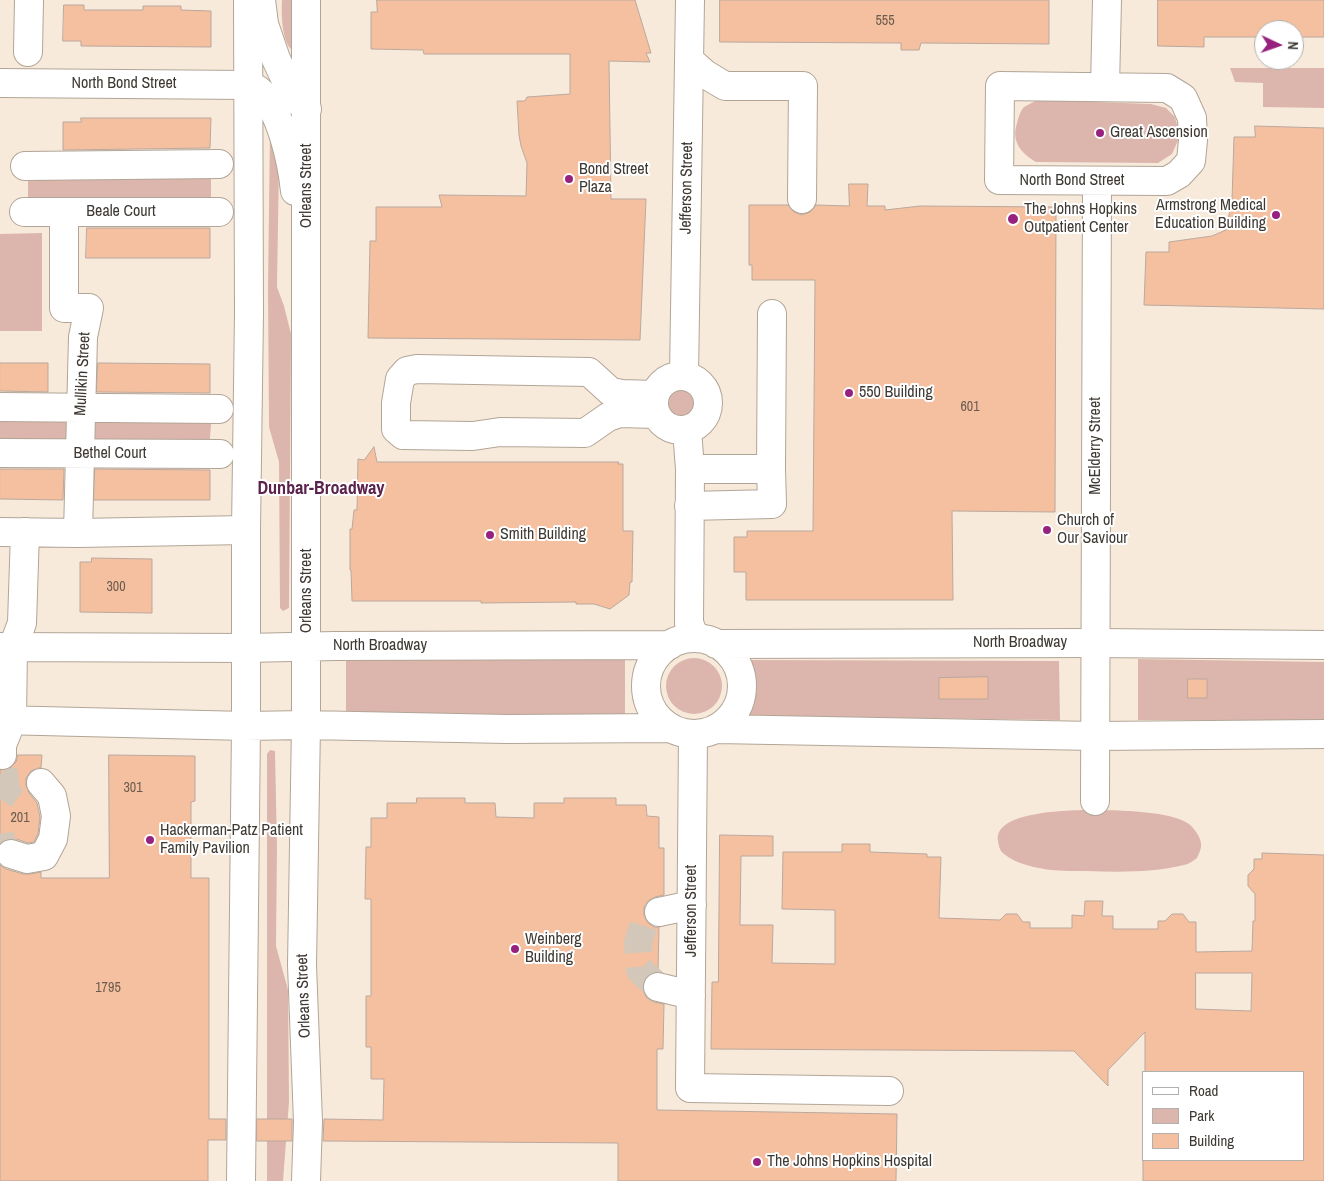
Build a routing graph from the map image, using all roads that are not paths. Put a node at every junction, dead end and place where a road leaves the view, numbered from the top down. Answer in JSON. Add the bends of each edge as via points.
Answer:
{"nodes":[{"id":1,"x":29,"y":0,"type":"edge"},
{"id":2,"x":248,"y":0,"type":"edge"},
{"id":3,"x":261,"y":0,"type":"edge"},
{"id":4,"x":306,"y":0,"type":"edge"},
{"id":5,"x":690,"y":0,"type":"edge"},
{"id":6,"x":1107,"y":0,"type":"edge"},
{"id":7,"x":28,"y":52,"type":"dead end"},
{"id":8,"x":689,"y":60,"type":"junction"},
{"id":9,"x":0,"y":84,"type":"edge"},
{"id":10,"x":248,"y":85,"type":"junction"},
{"id":11,"x":1105,"y":87,"type":"junction"},
{"id":12,"x":307,"y":109,"type":"junction"},
{"id":13,"x":219,"y":164,"type":"dead end"},
{"id":14,"x":24,"y":166,"type":"dead end"},
{"id":15,"x":1098,"y":181,"type":"junction"},
{"id":16,"x":802,"y":200,"type":"dead end"},
{"id":17,"x":24,"y":212,"type":"dead end"},
{"id":18,"x":64,"y":212,"type":"junction"},
{"id":19,"x":219,"y":212,"type":"dead end"},
{"id":20,"x":307,"y":314,"type":"junction"},
{"id":21,"x":772,"y":314,"type":"dead end"},
{"id":22,"x":684,"y":375,"type":"junction"},
{"id":23,"x":601,"y":383,"type":"junction"},
{"id":24,"x":655,"y":404,"type":"junction"},
{"id":25,"x":0,"y":407,"type":"edge"},
{"id":26,"x":80,"y":409,"type":"junction"},
{"id":27,"x":219,"y":409,"type":"dead end"},
{"id":28,"x":600,"y":422,"type":"junction"},
{"id":29,"x":687,"y":430,"type":"junction"},
{"id":30,"x":0,"y":453,"type":"edge"},
{"id":31,"x":79,"y":454,"type":"junction"},
{"id":32,"x":220,"y":454,"type":"dead end"},
{"id":33,"x":690,"y":469,"type":"junction"},
{"id":34,"x":771,"y":470,"type":"junction"},
{"id":35,"x":689,"y":506,"type":"junction"},
{"id":36,"x":246,"y":530,"type":"junction"},
{"id":37,"x":12,"y":532,"type":"edge"},
{"id":38,"x":78,"y":533,"type":"junction"},
{"id":39,"x":694,"y":642,"type":"junction"},
{"id":40,"x":1095,"y":643,"type":"junction"},
{"id":41,"x":1324,"y":645,"type":"edge"},
{"id":42,"x":306,"y":646,"type":"junction"},
{"id":43,"x":7,"y":647,"type":"edge"},
{"id":44,"x":246,"y":648,"type":"junction"},
{"id":45,"x":6,"y":720,"type":"edge"},
{"id":46,"x":306,"y":725,"type":"junction"},
{"id":47,"x":246,"y":726,"type":"junction"},
{"id":48,"x":693,"y":731,"type":"junction"},
{"id":49,"x":1324,"y":734,"type":"edge"},
{"id":50,"x":1095,"y":736,"type":"junction"},
{"id":51,"x":2,"y":755,"type":"dead end"},
{"id":52,"x":41,"y":783,"type":"dead end"},
{"id":53,"x":1095,"y":802,"type":"dead end"},
{"id":54,"x":21,"y":864,"type":"dead end"},
{"id":55,"x":692,"y":905,"type":"junction"},
{"id":56,"x":659,"y":912,"type":"tunnel mouth"},
{"id":57,"x":658,"y":987,"type":"tunnel mouth"},
{"id":58,"x":691,"y":994,"type":"junction"},
{"id":59,"x":889,"y":1091,"type":"dead end"},
{"id":60,"x":241,"y":1181,"type":"edge"},
{"id":61,"x":306,"y":1181,"type":"edge"}],
"edges":[{"from":1,"to":7,"type":"main road"},
{"from":2,"to":10,"type":"main road"},
{"from":3,"to":12,"type":"main road","via":[[264,24],[276,59],[297,100]]},
{"from":4,"to":12,"type":"main road","name":"Orleans Street"},
{"from":5,"to":8,"type":"main road","name":"Jefferson Street"},
{"from":6,"to":11,"type":"main road"},
{"from":8,"to":16,"type":"main road","via":[[725,86],[803,86]]},
{"from":8,"to":22,"type":"main road","name":"Jefferson Street"},
{"from":9,"to":10,"type":"main road","name":"North Bond Street"},
{"from":10,"to":20,"type":"main road","via":[[269,102],[278,120],[293,173]]},
{"from":10,"to":36,"type":"main road"},
{"from":11,"to":15,"type":"main road","name":"North Bond Street","via":[[1167,88],[1183,98],[1192,118],[1193,140],[1191,160],[1179,174],[1167,180]]},
{"from":11,"to":15,"type":"main road","name":"North Bond Street","via":[[1000,86],[999,180]]},
{"from":12,"to":20,"type":"main road","name":"Orleans Street"},
{"from":13,"to":14,"type":"main road"},
{"from":15,"to":40,"type":"main road","name":"McElderry Street"},
{"from":17,"to":18,"type":"main road","name":"Beale Court"},
{"from":18,"to":19,"type":"main road","name":"Beale Court"},
{"from":18,"to":26,"type":"main road","name":"Mullikin Street","via":[[64,308],[89,308],[83,337]]},
{"from":20,"to":42,"type":"main road","name":"Orleans Street"},
{"from":21,"to":34,"type":"main road"},
{"from":22,"to":24,"type":"main road","via":[[675,376],[659,386]]},
{"from":22,"to":29,"type":"main road","via":[[700,382],[708,397],[702,421]]},
{"from":23,"to":24,"type":"main road","via":[[611,392]]},
{"from":23,"to":28,"type":"main road"},
{"from":23,"to":28,"type":"main road","via":[[589,372],[416,369],[407,371],[400,380],[396,403],[396,429],[404,435],[585,433]]},
{"from":24,"to":28,"type":"main road"},
{"from":24,"to":29,"type":"main road","via":[[661,422],[678,430]]},
{"from":25,"to":26,"type":"main road"},
{"from":26,"to":27,"type":"main road"},
{"from":26,"to":31,"type":"main road","name":"Mullikin Street"},
{"from":29,"to":33,"type":"main road"},
{"from":30,"to":31,"type":"main road","name":"Bethel Court"},
{"from":31,"to":32,"type":"main road","name":"Bethel Court"},
{"from":31,"to":38,"type":"main road","name":"Mullikin Street"},
{"from":33,"to":34,"type":"main road"},
{"from":33,"to":35,"type":"main road"},
{"from":34,"to":35,"type":"main road","via":[[772,504]]},
{"from":35,"to":39,"type":"main road","via":[[688,623]]},
{"from":36,"to":38,"type":"main road"},
{"from":36,"to":44,"type":"main road"},
{"from":37,"to":38,"type":"main road"},
{"from":37,"to":43,"type":"main road","via":[[22,623]]},
{"from":39,"to":40,"type":"main road","name":"North Broadway"},
{"from":39,"to":42,"type":"main road","name":"North Broadway"},
{"from":39,"to":48,"type":"main road","via":[[666,647],[655,658],[648,672],[646,687],[649,704],[658,718]]},
{"from":39,"to":48,"type":"main road","via":[[724,648],[741,674],[742,690],[730,719]]},
{"from":40,"to":41,"type":"main road","name":"North Broadway"},
{"from":40,"to":50,"type":"main road","name":"McElderry Street"},
{"from":42,"to":44,"type":"main road","name":"North Broadway"},
{"from":42,"to":46,"type":"main road","name":"Orleans Street"},
{"from":43,"to":44,"type":"main road","name":"North Broadway"},
{"from":43,"to":45,"type":"main road"},
{"from":44,"to":47,"type":"main road"},
{"from":45,"to":47,"type":"main road"},
{"from":45,"to":51,"type":"main road"},
{"from":46,"to":47,"type":"main road"},
{"from":46,"to":48,"type":"main road"},
{"from":46,"to":61,"type":"main road","name":"Orleans Street","via":[[302,965],[308,1122]]},
{"from":47,"to":60,"type":"main road"},
{"from":48,"to":50,"type":"main road"},
{"from":48,"to":55,"type":"main road","name":"Jefferson Street"},
{"from":49,"to":50,"type":"main road"},
{"from":50,"to":53,"type":"main road","name":"McElderry Street"},
{"from":52,"to":54,"type":"main road","via":[[52,796],[56,816],[53,839],[44,856]]},
{"from":55,"to":56,"type":"main road"},
{"from":55,"to":58,"type":"main road","name":"Jefferson Street"},
{"from":57,"to":58,"type":"main road"},
{"from":58,"to":59,"type":"main road","name":"Jefferson Street","via":[[690,1088]]}]}
